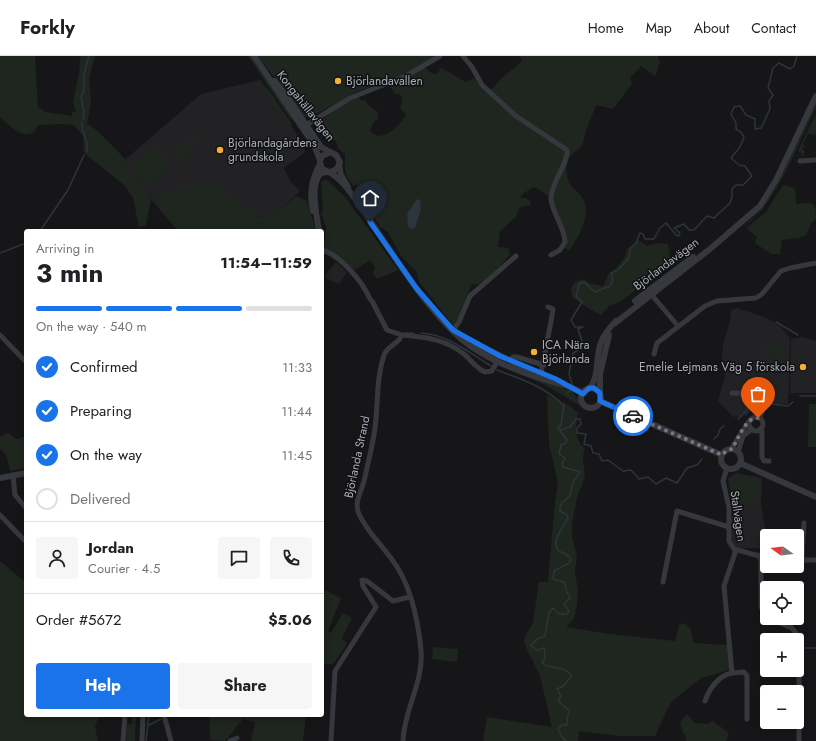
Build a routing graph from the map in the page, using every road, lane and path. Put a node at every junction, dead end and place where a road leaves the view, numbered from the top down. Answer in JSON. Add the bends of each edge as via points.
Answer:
{"nodes":[{"id":1,"x":254,"y":56,"type":"edge"},
{"id":2,"x":440,"y":56,"type":"edge"},
{"id":3,"x":463,"y":56,"type":"edge"},
{"id":4,"x":816,"y":90,"type":"edge"},
{"id":5,"x":816,"y":96,"type":"edge"},
{"id":6,"x":809,"y":109,"type":"junction"},
{"id":7,"x":304,"y":127,"type":"junction"},
{"id":8,"x":330,"y":152,"type":"junction"},
{"id":9,"x":816,"y":160,"type":"edge"},
{"id":10,"x":800,"y":161,"type":"dead end"},
{"id":11,"x":320,"y":162,"type":"junction"},
{"id":12,"x":339,"y":166,"type":"junction"},
{"id":13,"x":329,"y":172,"type":"junction"},
{"id":14,"x":313,"y":188,"type":"junction"},
{"id":15,"x":349,"y":190,"type":"junction"},
{"id":16,"x":318,"y":229,"type":"edge"},
{"id":17,"x":324,"y":251,"type":"edge"},
{"id":18,"x":551,"y":255,"type":"dead end"},
{"id":19,"x":516,"y":256,"type":"dead end"},
{"id":20,"x":816,"y":263,"type":"edge"},
{"id":21,"x":650,"y":292,"type":"junction"},
{"id":22,"x":548,"y":307,"type":"dead end"},
{"id":23,"x":613,"y":324,"type":"junction"},
{"id":24,"x":678,"y":326,"type":"junction"},
{"id":25,"x":453,"y":330,"type":"junction"},
{"id":26,"x":0,"y":335,"type":"edge"},
{"id":27,"x":402,"y":335,"type":"junction"},
{"id":28,"x":654,"y":354,"type":"dead end"},
{"id":29,"x":499,"y":358,"type":"junction"},
{"id":30,"x":24,"y":360,"type":"edge"},
{"id":31,"x":510,"y":363,"type":"junction"},
{"id":32,"x":544,"y":365,"type":"junction"},
{"id":33,"x":540,"y":375,"type":"junction"},
{"id":34,"x":589,"y":388,"type":"junction"},
{"id":35,"x":732,"y":392,"type":"dead end"},
{"id":36,"x":600,"y":393,"type":"junction"},
{"id":37,"x":583,"y":394,"type":"junction"},
{"id":38,"x":600,"y":401,"type":"junction"},
{"id":39,"x":759,"y":418,"type":"junction"},
{"id":40,"x":750,"y":421,"type":"junction"},
{"id":41,"x":752,"y":429,"type":"junction"},
{"id":42,"x":760,"y":429,"type":"junction"},
{"id":43,"x":732,"y":449,"type":"junction"},
{"id":44,"x":738,"y":452,"type":"junction"},
{"id":45,"x":722,"y":455,"type":"junction"},
{"id":46,"x":769,"y":461,"type":"dead end"},
{"id":47,"x":740,"y":463,"type":"junction"},
{"id":48,"x":727,"y":468,"type":"junction"},
{"id":49,"x":24,"y":472,"type":"edge"},
{"id":50,"x":13,"y":475,"type":"junction"},
{"id":51,"x":0,"y":478,"type":"edge"},
{"id":52,"x":816,"y":497,"type":"edge"},
{"id":53,"x":24,"y":506,"type":"edge"},
{"id":54,"x":0,"y":515,"type":"edge"},
{"id":55,"x":804,"y":523,"type":"dead end"},
{"id":56,"x":729,"y":527,"type":"junction"},
{"id":57,"x":803,"y":529,"type":"edge"},
{"id":58,"x":24,"y":540,"type":"edge"},
{"id":59,"x":736,"y":550,"type":"junction"},
{"id":60,"x":758,"y":555,"type":"joint"},
{"id":61,"x":804,"y":560,"type":"edge"},
{"id":62,"x":816,"y":560,"type":"edge"},
{"id":63,"x":761,"y":581,"type":"edge"},
{"id":64,"x":663,"y":582,"type":"dead end"},
{"id":65,"x":410,"y":597,"type":"junction"},
{"id":66,"x":785,"y":625,"type":"edge"},
{"id":67,"x":732,"y":673,"type":"junction"},
{"id":68,"x":705,"y":701,"type":"dead end"},
{"id":69,"x":125,"y":717,"type":"edge"},
{"id":70,"x":143,"y":717,"type":"edge"},
{"id":71,"x":165,"y":717,"type":"edge"},
{"id":72,"x":747,"y":719,"type":"dead end"},
{"id":73,"x":236,"y":738,"type":"dead end"},
{"id":74,"x":123,"y":741,"type":"edge"},
{"id":75,"x":142,"y":741,"type":"edge"},
{"id":76,"x":171,"y":741,"type":"edge"},
{"id":77,"x":230,"y":741,"type":"edge"},
{"id":78,"x":331,"y":741,"type":"edge"},
{"id":79,"x":403,"y":741,"type":"edge"},
{"id":80,"x":799,"y":741,"type":"edge"}],
"edges":[{"from":1,"to":7,"type":"street","name":"Kongahällavägen","via":[[288,98]]},
{"from":2,"to":7,"type":"street","via":[[406,76],[350,98]]},
{"from":3,"to":18,"type":"street","via":[[482,85],[523,121],[567,150],[551,198],[565,242],[560,250]]},
{"from":4,"to":6,"type":"street","name":"Björlandavägen"},
{"from":5,"to":6,"type":"street","name":"Björlandavägen"},
{"from":6,"to":21,"type":"street","name":"Björlandavägen","via":[[769,193],[757,210]]},
{"from":7,"to":8,"type":"street","name":"Kongahällavägen","via":[[321,147]]},
{"from":7,"to":11,"type":"street","name":"Kongahällavägen"},
{"from":8,"to":11,"type":"street","name":"Kongahällavägen","via":[[324,154]]},
{"from":8,"to":12,"type":"street","name":"Kongahällavägen","via":[[337,156]]},
{"from":9,"to":10,"type":"street"},
{"from":11,"to":13,"type":"street","name":"Kongahällavägen","via":[[323,169]]},
{"from":11,"to":14,"type":"street"},
{"from":12,"to":13,"type":"street","via":[[335,171]]},
{"from":12,"to":15,"type":"street","name":"Kongahällavägen"},
{"from":13,"to":14,"type":"street","via":[[319,175]]},
{"from":13,"to":15,"type":"street","name":"Kongahällavägen"},
{"from":14,"to":16,"type":"street"},
{"from":15,"to":25,"type":"street","name":"Kongahällavägen","via":[[417,289]]},
{"from":17,"to":27,"type":"street","via":[[333,255],[364,287],[386,330]]},
{"from":19,"to":25,"type":"street","via":[[470,296]]},
{"from":20,"to":24,"type":"street","via":[[781,271],[756,298],[711,303]]},
{"from":21,"to":23,"type":"street","name":"Björlandavägen"},
{"from":21,"to":24,"type":"street"},
{"from":22,"to":32,"type":"street","via":[[552,309],[552,316]]},
{"from":23,"to":34,"type":"street","name":"Björlandavägen","via":[[600,345],[594,381]]},
{"from":23,"to":36,"type":"street","via":[[604,350]]},
{"from":24,"to":28,"type":"street","via":[[657,343]]},
{"from":25,"to":29,"type":"street","name":"Kongahällavägen","via":[[470,344]]},
{"from":26,"to":30,"type":"street"},
{"from":27,"to":29,"type":"street","via":[[432,338],[448,344],[458,349],[485,372],[492,371]]},
{"from":27,"to":65,"type":"street","name":"Björlanda Strand","via":[[387,348],[381,367],[376,418],[365,480],[357,499],[357,508],[362,521],[400,570]]},
{"from":29,"to":31,"type":"street","name":"Kongahällavägen"},
{"from":31,"to":32,"type":"street","via":[[517,357]]},
{"from":31,"to":33,"type":"street","name":"Kongahällavägen"},
{"from":32,"to":33,"type":"street"},
{"from":33,"to":37,"type":"street","name":"Kongahällavägen"},
{"from":34,"to":36,"type":"street","via":[[594,388]]},
{"from":34,"to":37,"type":"street"},
{"from":35,"to":39,"type":"street","via":[[760,394],[763,409]]},
{"from":36,"to":38,"type":"street"},
{"from":37,"to":38,"type":"street","name":"Kongahällavägen","via":[[582,401],[588,406],[595,406]]},
{"from":38,"to":45,"type":"street","name":"Kongahällavägen"},
{"from":39,"to":40,"type":"street"},
{"from":39,"to":42,"type":"street","via":[[762,424]]},
{"from":40,"to":41,"type":"street"},
{"from":40,"to":43,"type":"street"},
{"from":41,"to":42,"type":"street"},
{"from":41,"to":44,"type":"street","via":[[743,436]]},
{"from":42,"to":46,"type":"street","via":[[762,457],[764,461]]},
{"from":43,"to":44,"type":"street"},
{"from":43,"to":45,"type":"street"},
{"from":44,"to":47,"type":"street","via":[[741,457]]},
{"from":45,"to":48,"type":"street","via":[[722,463]]},
{"from":47,"to":48,"type":"street","via":[[735,468]]},
{"from":47,"to":52,"type":"street"},
{"from":48,"to":56,"type":"street","name":"Stallvägen","via":[[723,482],[729,508]]},
{"from":49,"to":50,"type":"street"},
{"from":50,"to":51,"type":"street"},
{"from":50,"to":53,"type":"street","via":[[15,495]]},
{"from":54,"to":58,"type":"street"},
{"from":55,"to":57,"type":"street"},
{"from":56,"to":59,"type":"street","name":"Stallvägen","via":[[729,541]]},
{"from":56,"to":64,"type":"street","via":[[677,511]]},
{"from":59,"to":60,"type":"street","name":"Stallvägen"},
{"from":59,"to":67,"type":"street","via":[[724,586]]},
{"from":60,"to":63,"type":"street","name":"Stallvägen","via":[[761,561]]},
{"from":61,"to":62,"type":"street"},
{"from":65,"to":78,"type":"street","via":[[393,601],[362,580],[376,607],[335,671]]},
{"from":65,"to":79,"type":"street","name":"Björlanda Strand","via":[[421,663],[418,684],[404,727]]},
{"from":66,"to":80,"type":"street","name":"Stallvägen","via":[[797,632],[799,637]]},
{"from":67,"to":68,"type":"street","via":[[724,675],[708,693]]},
{"from":67,"to":72,"type":"street","via":[[744,672],[747,676]]},
{"from":69,"to":74,"type":"street"},
{"from":70,"to":75,"type":"street"},
{"from":71,"to":76,"type":"street"},
{"from":73,"to":77,"type":"street"}]}
